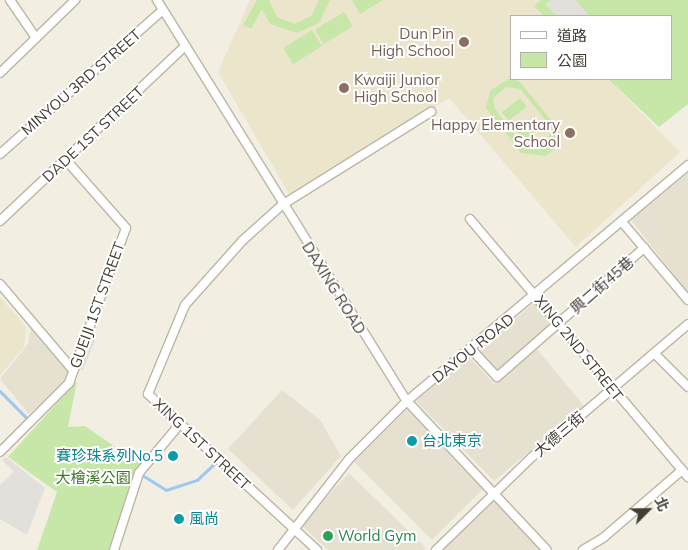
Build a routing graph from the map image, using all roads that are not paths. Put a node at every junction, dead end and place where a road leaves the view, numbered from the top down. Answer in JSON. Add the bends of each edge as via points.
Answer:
{"nodes":[{"id":1,"x":10,"y":0,"type":"edge"},
{"id":2,"x":75,"y":0,"type":"edge"},
{"id":3,"x":157,"y":0,"type":"edge"},
{"id":4,"x":163,"y":10,"type":"junction"},
{"id":5,"x":36,"y":38,"type":"junction"},
{"id":6,"x":185,"y":46,"type":"junction"},
{"id":7,"x":0,"y":73,"type":"edge"},
{"id":8,"x":431,"y":112,"type":"dead end"},
{"id":9,"x":0,"y":154,"type":"edge"},
{"id":10,"x":66,"y":160,"type":"junction"},
{"id":11,"x":688,"y":165,"type":"edge"},
{"id":12,"x":282,"y":205,"type":"junction"},
{"id":13,"x":470,"y":219,"type":"dead end"},
{"id":14,"x":0,"y":221,"type":"edge"},
{"id":15,"x":622,"y":222,"type":"junction"},
{"id":16,"x":644,"y":248,"type":"junction"},
{"id":17,"x":0,"y":284,"type":"edge"},
{"id":18,"x":536,"y":295,"type":"junction"},
{"id":19,"x":688,"y":300,"type":"edge"},
{"id":20,"x":559,"y":322,"type":"junction"},
{"id":21,"x":688,"y":324,"type":"edge"},
{"id":22,"x":471,"y":349,"type":"junction"},
{"id":23,"x":654,"y":353,"type":"junction"},
{"id":24,"x":72,"y":369,"type":"junction"},
{"id":25,"x":688,"y":387,"type":"edge"},
{"id":26,"x":613,"y":389,"type":"junction"},
{"id":27,"x":407,"y":401,"type":"junction"},
{"id":28,"x":180,"y":424,"type":"junction"},
{"id":29,"x":0,"y":452,"type":"edge"},
{"id":30,"x":682,"y":470,"type":"junction"},
{"id":31,"x":688,"y":477,"type":"edge"},
{"id":32,"x":494,"y":491,"type":"junction"},
{"id":33,"x":294,"y":530,"type":"junction"},
{"id":34,"x":114,"y":550,"type":"edge"},
{"id":35,"x":278,"y":550,"type":"edge"},
{"id":36,"x":317,"y":550,"type":"edge"},
{"id":37,"x":436,"y":550,"type":"edge"},
{"id":38,"x":547,"y":550,"type":"edge"},
{"id":39,"x":583,"y":550,"type":"edge"}],
"edges":[{"from":1,"to":5,"type":"street"},
{"from":2,"to":5,"type":"street"},
{"from":3,"to":4,"type":"street","name":"DAXING ROAD"},
{"from":4,"to":6,"type":"street","name":"DAXING ROAD"},
{"from":4,"to":9,"type":"street","name":"MINYOU 3RD STREET"},
{"from":5,"to":7,"type":"street"},
{"from":6,"to":10,"type":"street","name":"DADE 1ST STREET"},
{"from":6,"to":12,"type":"street","name":"DAXING ROAD"},
{"from":8,"to":12,"type":"street","name":"XING 1ST STREET"},
{"from":10,"to":14,"type":"street","name":"DADE 1ST STREET"},
{"from":10,"to":24,"type":"street","name":"GUEIJI 1ST STREET","via":[[126,228]]},
{"from":11,"to":15,"type":"street","name":"DAYOU ROAD"},
{"from":12,"to":27,"type":"street","name":"DAXING ROAD"},
{"from":12,"to":28,"type":"street","name":"XING 1ST STREET","via":[[237,247],[185,305],[148,394]]},
{"from":13,"to":18,"type":"street","name":"XING 2ND STREET"},
{"from":15,"to":16,"type":"street"},
{"from":15,"to":18,"type":"street","name":"DAYOU ROAD"},
{"from":16,"to":19,"type":"street"},
{"from":16,"to":20,"type":"street","name":"興二街45巷"},
{"from":17,"to":24,"type":"street"},
{"from":18,"to":20,"type":"street","name":"XING 2ND STREET"},
{"from":18,"to":22,"type":"street","name":"DAYOU ROAD"},
{"from":20,"to":22,"type":"street","name":"興二街45巷","via":[[497,377]]},
{"from":20,"to":26,"type":"street","name":"XING 2ND STREET"},
{"from":21,"to":23,"type":"street","name":"大德三街"},
{"from":22,"to":27,"type":"street","name":"DAYOU ROAD"},
{"from":23,"to":25,"type":"street"},
{"from":23,"to":26,"type":"street","name":"大德三街"},
{"from":24,"to":29,"type":"street","name":"GUEIJI 1ST STREET","via":[[69,383]]},
{"from":26,"to":30,"type":"street","name":"XING 2ND STREET"},
{"from":26,"to":32,"type":"street","name":"大德三街"},
{"from":27,"to":32,"type":"street","name":"DAXING ROAD"},
{"from":27,"to":33,"type":"street","name":"DAYOU ROAD","via":[[349,459]]},
{"from":28,"to":33,"type":"street","name":"XING 1ST STREET"},
{"from":28,"to":34,"type":"street","via":[[139,473]]},
{"from":30,"to":31,"type":"street","name":"XING 2ND STREET"},
{"from":30,"to":39,"type":"street","via":[[604,538]]},
{"from":32,"to":37,"type":"street","name":"大德三街"},
{"from":32,"to":38,"type":"street","name":"DAXING ROAD"},
{"from":33,"to":35,"type":"street","name":"DAYOU ROAD"},
{"from":33,"to":36,"type":"street","name":"XING 1ST STREET"}]}
